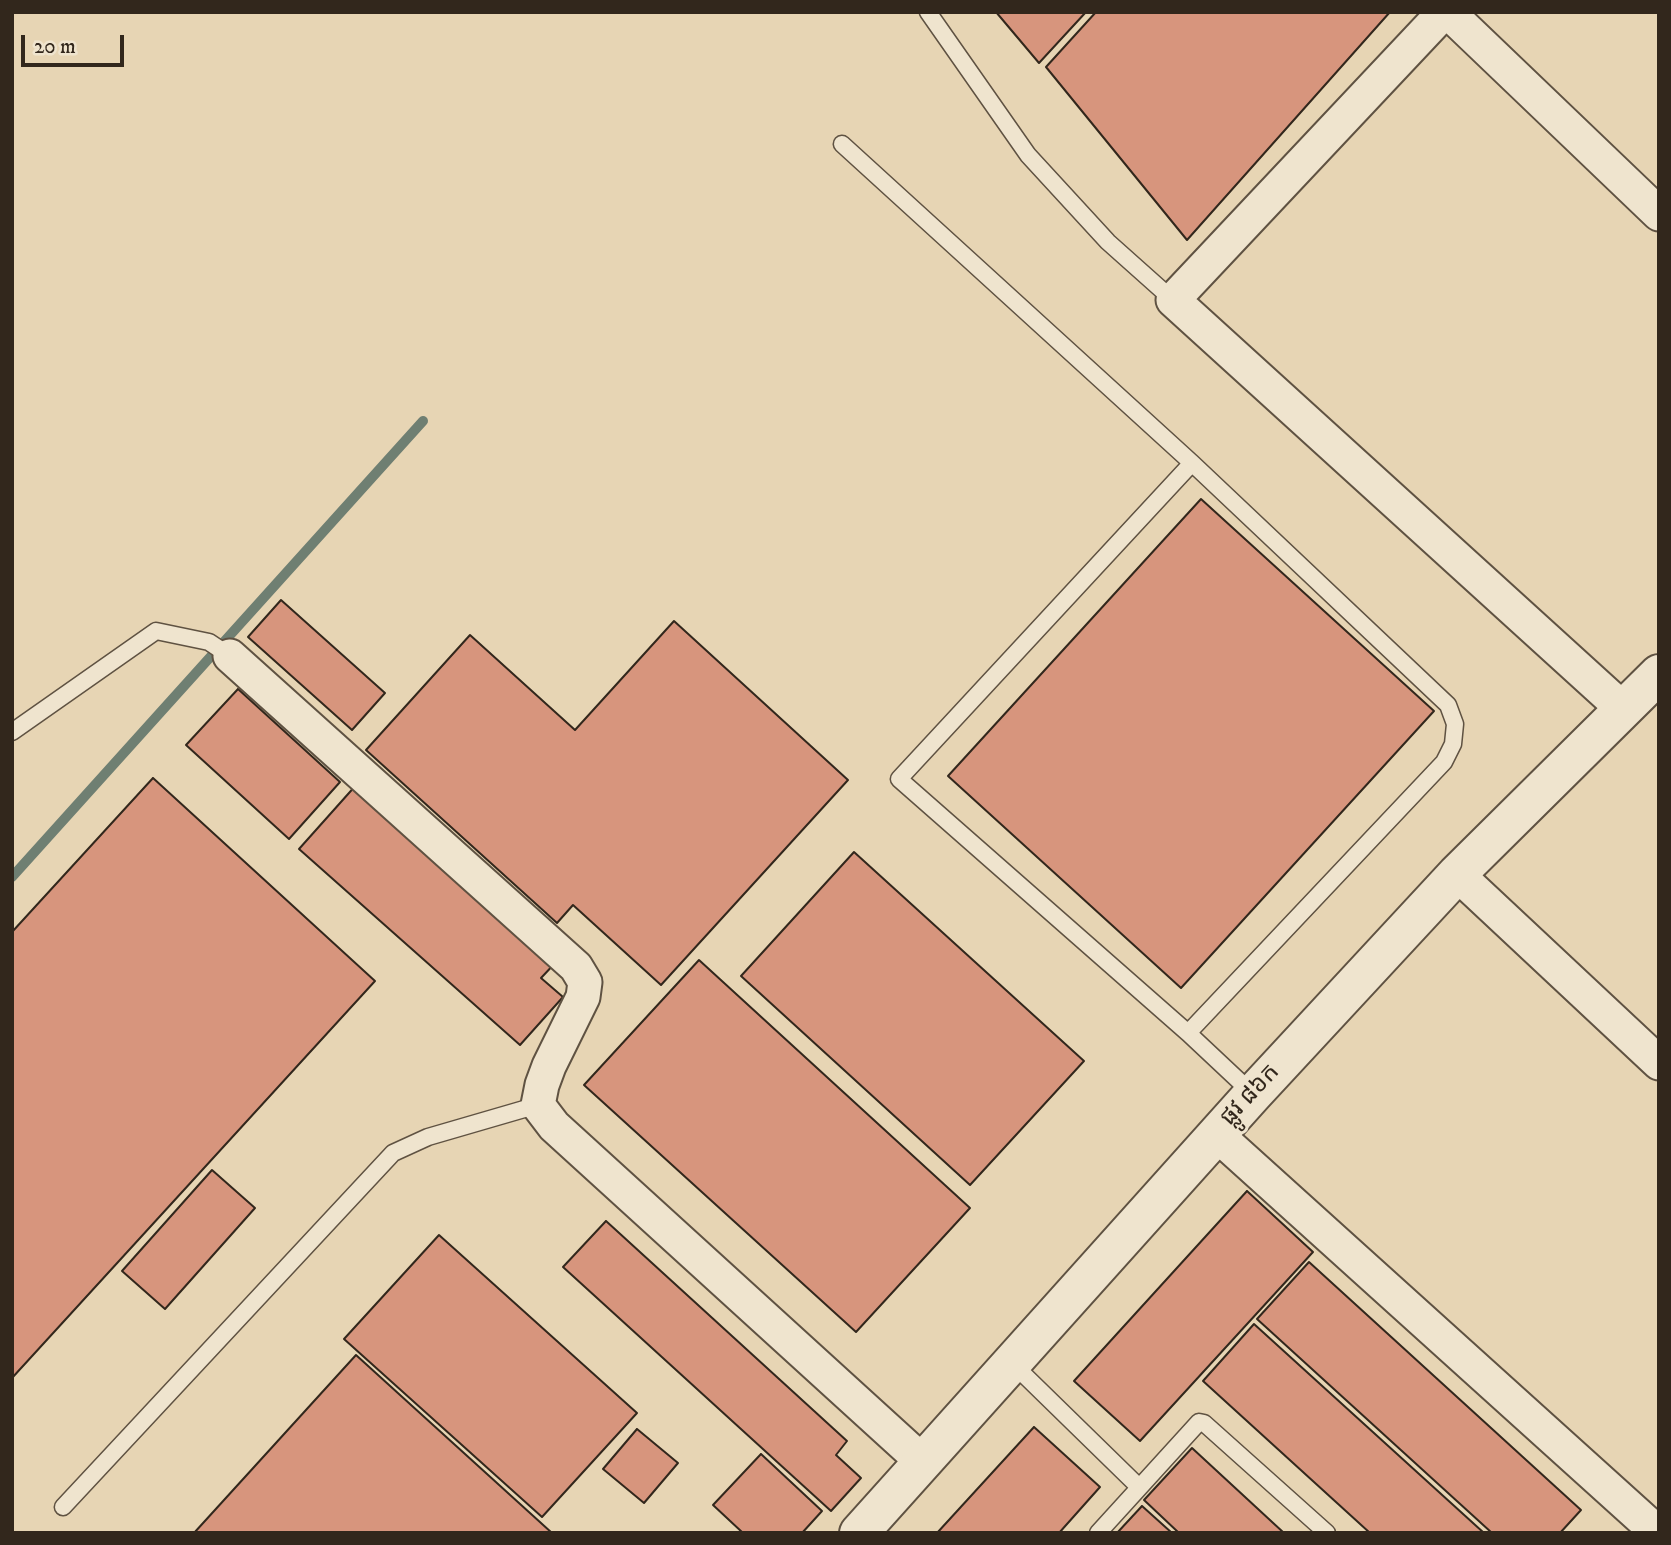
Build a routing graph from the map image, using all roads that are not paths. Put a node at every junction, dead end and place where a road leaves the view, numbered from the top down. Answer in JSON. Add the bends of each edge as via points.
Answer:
{"nodes":[{"id":1,"x":928,"y":12,"type":"edge"},
{"id":2,"x":1446,"y":12,"type":"edge"},
{"id":3,"x":842,"y":144,"type":"dead end"},
{"id":4,"x":1659,"y":214,"type":"edge"},
{"id":5,"x":1173,"y":300,"type":"junction"},
{"id":6,"x":1192,"y":463,"type":"junction"},
{"id":7,"x":219,"y":649,"type":"joint"},
{"id":8,"x":1659,"y":674,"type":"edge"},
{"id":9,"x":1623,"y":709,"type":"junction"},
{"id":10,"x":12,"y":732,"type":"edge"},
{"id":11,"x":1457,"y":874,"type":"junction"},
{"id":12,"x":1188,"y":1033,"type":"junction"},
{"id":13,"x":1659,"y":1063,"type":"edge"},
{"id":14,"x":1252,"y":1094,"type":"junction"},
{"id":15,"x":538,"y":1105,"type":"junction"},
{"id":16,"x":1216,"y":1134,"type":"junction"},
{"id":17,"x":1012,"y":1363,"type":"junction"},
{"id":18,"x":923,"y":1462,"type":"junction"},
{"id":19,"x":1139,"y":1487,"type":"junction"},
{"id":20,"x":63,"y":1507,"type":"dead end"},
{"id":21,"x":859,"y":1533,"type":"edge"},
{"id":22,"x":1098,"y":1533,"type":"edge"},
{"id":23,"x":1327,"y":1533,"type":"edge"},
{"id":24,"x":1658,"y":1533,"type":"edge"}],
"edges":[{"from":1,"to":5,"type":"lane","via":[[1028,155],[1108,242]]},
{"from":2,"to":4,"type":"street"},
{"from":2,"to":5,"type":"street"},
{"from":3,"to":6,"type":"lane"},
{"from":5,"to":9,"type":"street"},
{"from":6,"to":12,"type":"lane","via":[[1448,705],[1455,724],[1453,744],[1444,762]]},
{"from":6,"to":12,"type":"lane","via":[[899,779]]},
{"from":7,"to":10,"type":"lane","via":[[156,631]]},
{"from":7,"to":15,"type":"street","via":[[576,967],[585,982],[583,998],[542,1085]]},
{"from":8,"to":9,"type":"street","name":"ផ្លូវ ៨៦ក"},
{"from":9,"to":11,"type":"street","name":"ផ្លូវ ៨៦ក"},
{"from":11,"to":13,"type":"street"},
{"from":11,"to":14,"type":"street","name":"ផ្លូវ ៨៦ក"},
{"from":12,"to":14,"type":"lane"},
{"from":14,"to":16,"type":"street","name":"ផ្លូវ ៨៦ក"},
{"from":15,"to":18,"type":"street","via":[[554,1126]]},
{"from":15,"to":20,"type":"lane","via":[[428,1137],[393,1153]]},
{"from":16,"to":17,"type":"street","name":"ផ្លូវ ៨៦ក"},
{"from":16,"to":24,"type":"street"},
{"from":17,"to":18,"type":"street","name":"ផ្លូវ ៨៦ក"},
{"from":17,"to":19,"type":"lane"},
{"from":18,"to":21,"type":"street","name":"ផ្លូវ ៨៦ក"},
{"from":19,"to":22,"type":"lane"},
{"from":19,"to":23,"type":"lane","via":[[1199,1422],[1204,1423]]}]}
